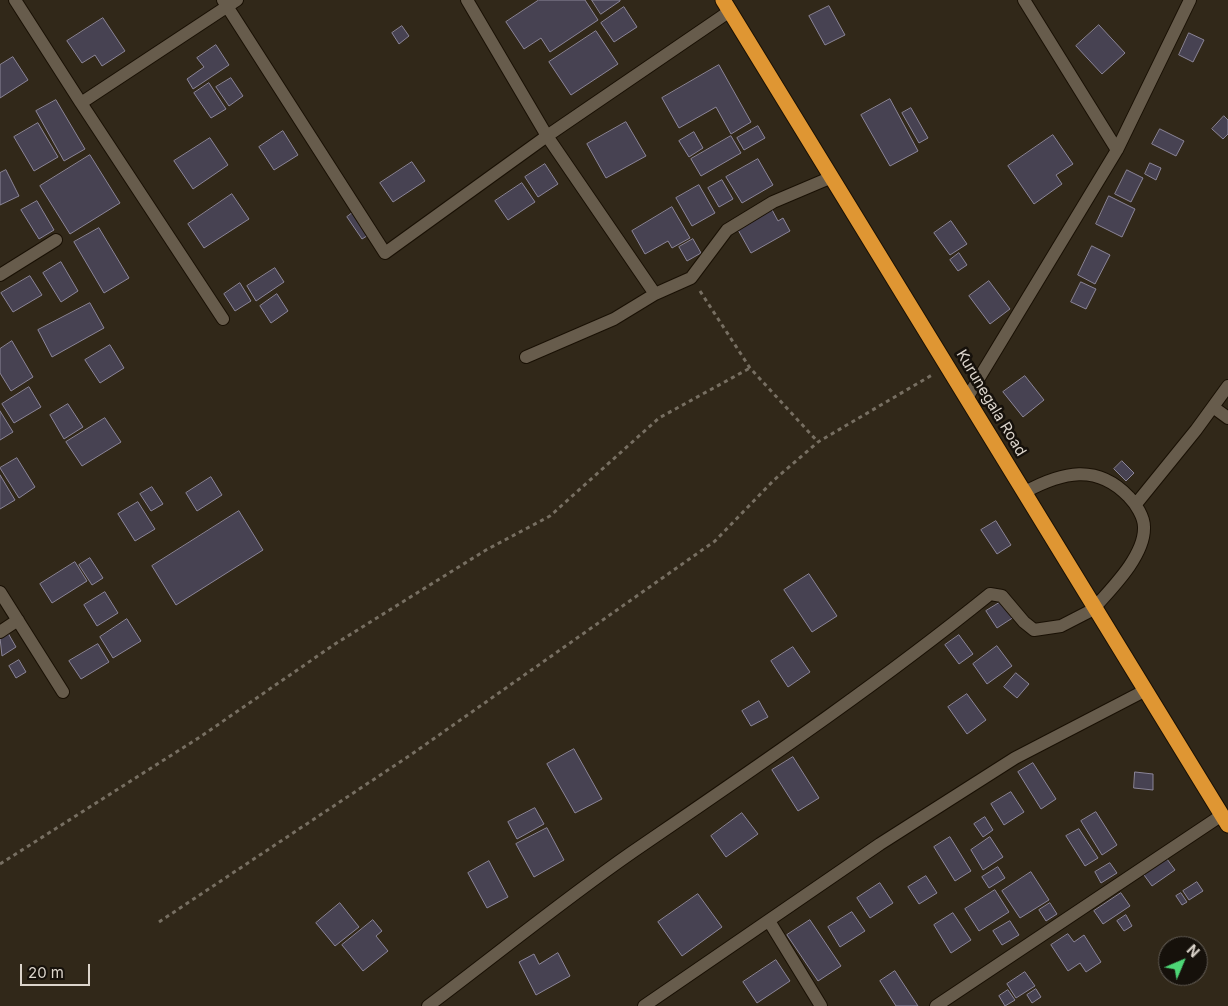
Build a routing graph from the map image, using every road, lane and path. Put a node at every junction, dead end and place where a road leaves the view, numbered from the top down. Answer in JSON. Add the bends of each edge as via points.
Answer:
{"nodes":[{"id":1,"x":15,"y":0,"type":"edge"},
{"id":2,"x":467,"y":0,"type":"edge"},
{"id":3,"x":1024,"y":0,"type":"edge"},
{"id":4,"x":1190,"y":0,"type":"edge"},
{"id":5,"x":229,"y":2,"type":"edge"},
{"id":6,"x":727,"y":5,"type":"edge"},
{"id":7,"x":81,"y":103,"type":"junction"},
{"id":8,"x":547,"y":136,"type":"junction"},
{"id":9,"x":1117,"y":150,"type":"junction"},
{"id":10,"x":832,"y":177,"type":"junction"},
{"id":11,"x":56,"y":240,"type":"dead end"},
{"id":12,"x":0,"y":274,"type":"edge"},
{"id":13,"x":691,"y":278,"type":"junction"},
{"id":14,"x":655,"y":294,"type":"junction"},
{"id":15,"x":223,"y":319,"type":"dead end"},
{"id":16,"x":526,"y":357,"type":"dead end"},
{"id":17,"x":948,"y":366,"type":"junction"},
{"id":18,"x":750,"y":368,"type":"junction"},
{"id":19,"x":1228,"y":386,"type":"edge"},
{"id":20,"x":967,"y":398,"type":"junction"},
{"id":21,"x":1213,"y":407,"type":"junction"},
{"id":22,"x":1228,"y":418,"type":"edge"},
{"id":23,"x":818,"y":442,"type":"junction"},
{"id":24,"x":1025,"y":492,"type":"junction"},
{"id":25,"x":1136,"y":504,"type":"junction"},
{"id":26,"x":0,"y":592,"type":"edge"},
{"id":27,"x":1095,"y":608,"type":"junction"},
{"id":28,"x":18,"y":620,"type":"junction"},
{"id":29,"x":0,"y":632,"type":"edge"},
{"id":30,"x":1146,"y":690,"type":"junction"},
{"id":31,"x":63,"y":692,"type":"dead end"},
{"id":32,"x":1225,"y":820,"type":"edge"},
{"id":33,"x":0,"y":864,"type":"edge"},
{"id":34,"x":769,"y":921,"type":"junction"},
{"id":35,"x":159,"y":922,"type":"dead end"},
{"id":36,"x":428,"y":1006,"type":"edge"},
{"id":37,"x":644,"y":1006,"type":"edge"},
{"id":38,"x":821,"y":1006,"type":"edge"},
{"id":39,"x":936,"y":1006,"type":"edge"}],
"edges":[{"from":1,"to":7,"type":"street"},
{"from":2,"to":8,"type":"street"},
{"from":3,"to":9,"type":"street"},
{"from":4,"to":9,"type":"street"},
{"from":5,"to":7,"type":"street"},
{"from":5,"to":8,"type":"street","via":[[385,253]]},
{"from":6,"to":8,"type":"street"},
{"from":6,"to":10,"type":"highway","name":"Kurunegala Road"},
{"from":7,"to":15,"type":"street"},
{"from":8,"to":14,"type":"street"},
{"from":9,"to":20,"type":"street"},
{"from":10,"to":13,"type":"street","via":[[773,202],[727,230]]},
{"from":10,"to":17,"type":"highway","name":"Kurunegala Road"},
{"from":11,"to":12,"type":"street"},
{"from":13,"to":14,"type":"street"},
{"from":13,"to":18,"type":"path"},
{"from":14,"to":16,"type":"street","via":[[614,319]]},
{"from":17,"to":20,"type":"highway","name":"Kurunegala Road"},
{"from":17,"to":23,"type":"path"},
{"from":18,"to":23,"type":"path"},
{"from":18,"to":33,"type":"path","via":[[659,418],[550,516],[486,550],[343,639],[200,737]]},
{"from":19,"to":21,"type":"street"},
{"from":20,"to":24,"type":"highway","name":"Kurunegala Road"},
{"from":21,"to":22,"type":"street"},
{"from":21,"to":25,"type":"street"},
{"from":23,"to":35,"type":"path","via":[[774,480],[715,541],[412,754]]},
{"from":24,"to":25,"type":"street","via":[[1045,481],[1072,474],[1093,474],[1116,483]]},
{"from":24,"to":27,"type":"highway","name":"Kurunegala Road"},
{"from":25,"to":27,"type":"street","via":[[1144,526],[1136,556]]},
{"from":26,"to":28,"type":"street"},
{"from":27,"to":30,"type":"highway","name":"Kurunegala Road"},
{"from":27,"to":36,"type":"street","via":[[1061,626],[1034,630],[1002,596],[990,594],[867,690],[629,854]]},
{"from":28,"to":29,"type":"street"},
{"from":28,"to":31,"type":"street"},
{"from":30,"to":32,"type":"highway","name":"Kurunegala Road"},
{"from":30,"to":34,"type":"street","via":[[1015,758],[880,844]]},
{"from":32,"to":39,"type":"street"},
{"from":34,"to":37,"type":"street"},
{"from":34,"to":38,"type":"street"}]}
